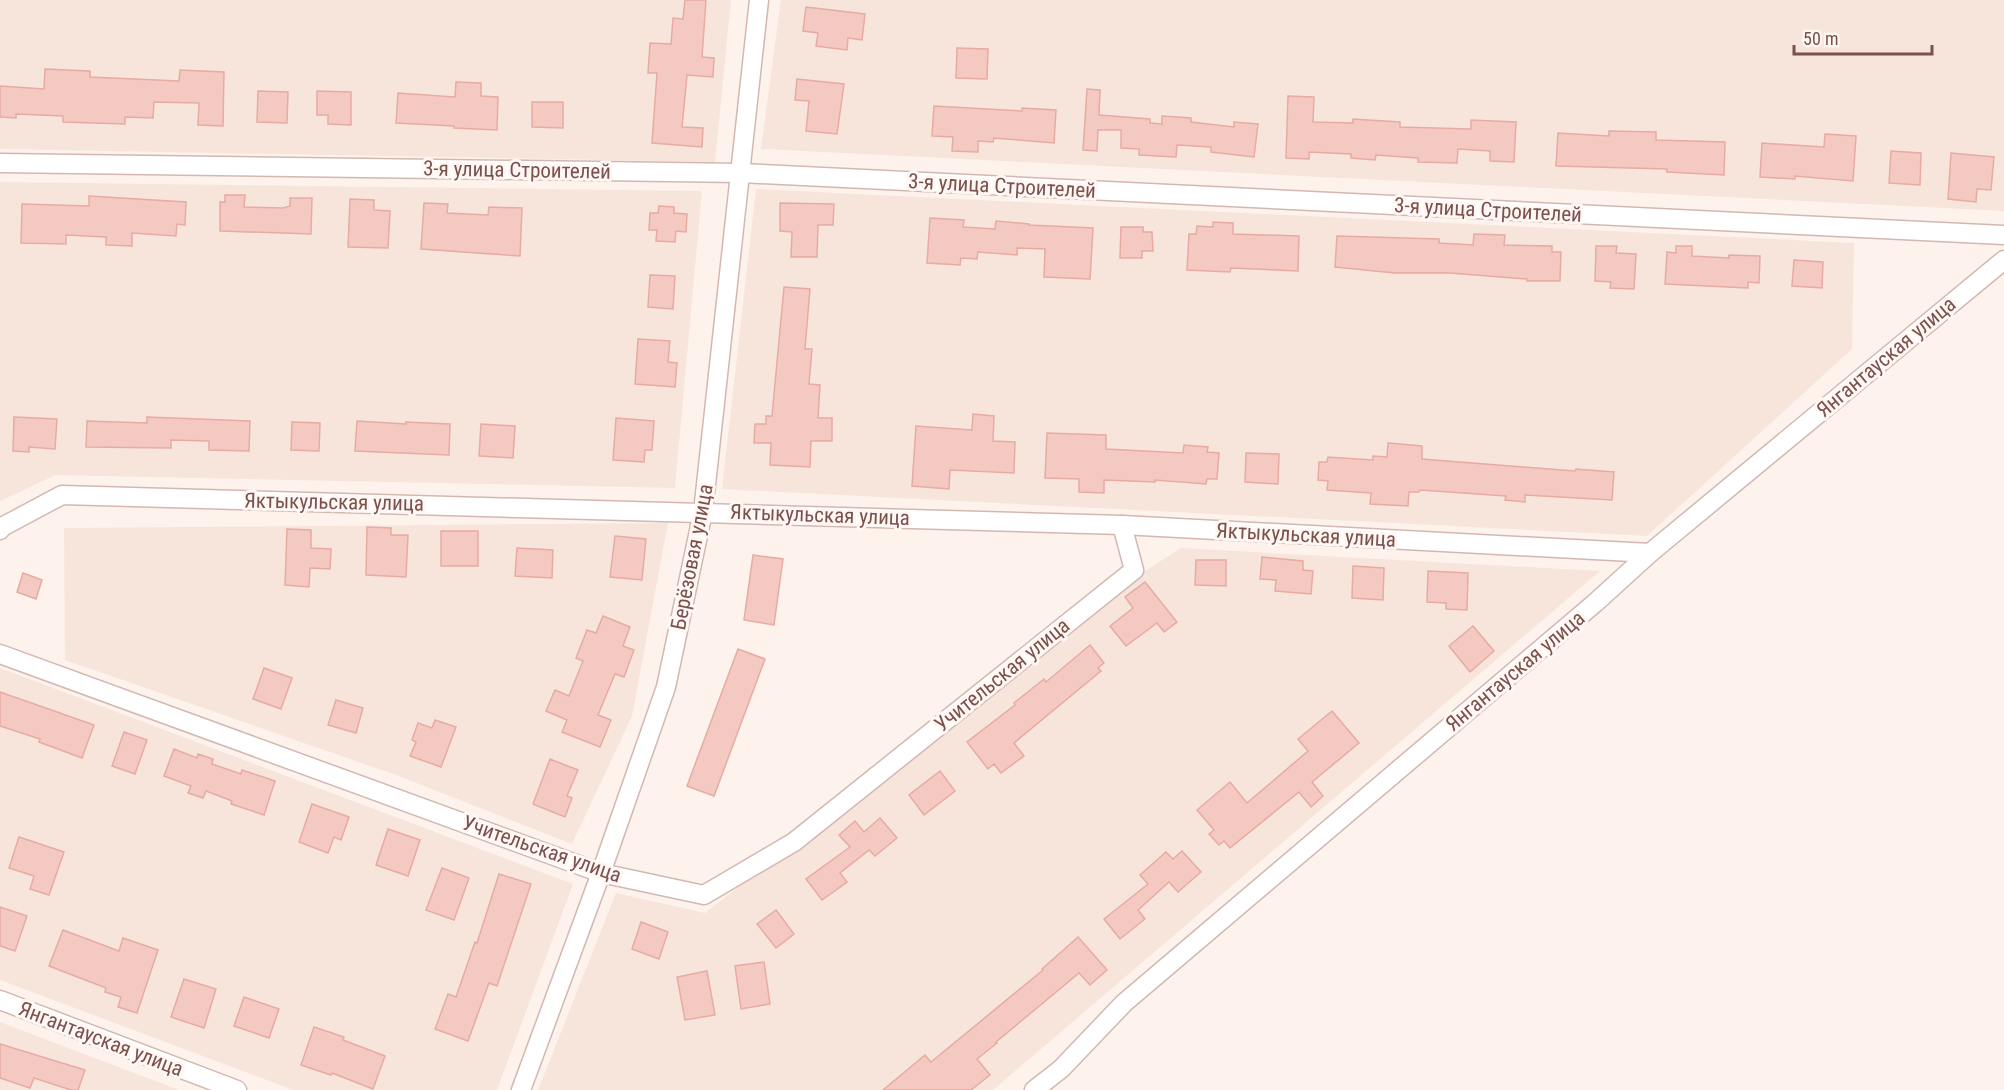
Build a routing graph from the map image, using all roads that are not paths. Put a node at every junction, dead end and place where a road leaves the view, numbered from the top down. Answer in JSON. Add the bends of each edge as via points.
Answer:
{"nodes":[{"id":1,"x":759,"y":0,"type":"edge"},
{"id":2,"x":0,"y":163,"type":"edge"},
{"id":3,"x":741,"y":173,"type":"junction"},
{"id":4,"x":2004,"y":235,"type":"edge"},
{"id":5,"x":2004,"y":260,"type":"edge"},
{"id":6,"x":704,"y":512,"type":"junction"},
{"id":7,"x":1122,"y":525,"type":"junction"},
{"id":8,"x":0,"y":530,"type":"edge"},
{"id":9,"x":1650,"y":553,"type":"junction"},
{"id":10,"x":0,"y":654,"type":"edge"},
{"id":11,"x":601,"y":873,"type":"junction"},
{"id":12,"x":0,"y":1000,"type":"edge"},
{"id":13,"x":237,"y":1090,"type":"edge"},
{"id":14,"x":521,"y":1090,"type":"edge"},
{"id":15,"x":1034,"y":1090,"type":"edge"}],
"edges":[{"from":1,"to":3,"type":"street","name":"Берёзовая улица"},
{"from":2,"to":3,"type":"street","name":"3-я улица Строителей"},
{"from":3,"to":4,"type":"street","name":"3-я улица Строителей"},
{"from":3,"to":6,"type":"street","name":"Берёзовая улица"},
{"from":5,"to":9,"type":"street","name":"Янгантауская улица"},
{"from":6,"to":7,"type":"street","name":"Яктыкульская улица"},
{"from":6,"to":8,"type":"street","name":"Яктыкульская улица","via":[[62,495]]},
{"from":6,"to":11,"type":"street","name":"Берёзовая улица","via":[[666,687]]},
{"from":7,"to":9,"type":"street","name":"Яктыкульская улица"},
{"from":7,"to":11,"type":"street","name":"Учительская улица","via":[[1134,570],[794,842],[704,895]]},
{"from":9,"to":15,"type":"street","name":"Янгантауская улица","via":[[1124,1003],[1061,1069]]},
{"from":10,"to":11,"type":"street","name":"Учительская улица"},
{"from":11,"to":14,"type":"street","name":"Берёзовая улица"},
{"from":12,"to":13,"type":"street","name":"Янгантауская улица"}]}
